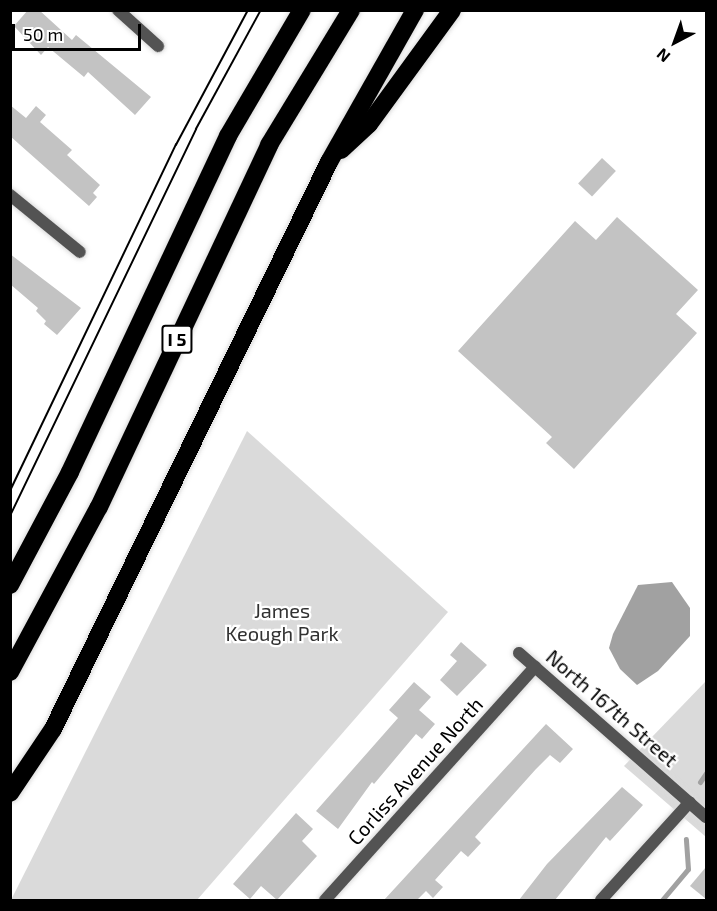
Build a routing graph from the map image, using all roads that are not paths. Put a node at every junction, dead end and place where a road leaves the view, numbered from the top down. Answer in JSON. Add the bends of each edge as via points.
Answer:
{"nodes":[{"id":1,"x":118,"y":10,"type":"edge"},
{"id":2,"x":302,"y":10,"type":"edge"},
{"id":3,"x":351,"y":10,"type":"edge"},
{"id":4,"x":415,"y":10,"type":"edge"},
{"id":5,"x":452,"y":10,"type":"edge"},
{"id":6,"x":158,"y":46,"type":"dead end"},
{"id":7,"x":329,"y":162,"type":"junction"},
{"id":8,"x":12,"y":199,"type":"edge"},
{"id":9,"x":80,"y":252,"type":"dead end"},
{"id":10,"x":10,"y":585,"type":"edge"},
{"id":11,"x":519,"y":653,"type":"dead end"},
{"id":12,"x":535,"y":667,"type":"junction"},
{"id":13,"x":10,"y":672,"type":"edge"},
{"id":14,"x":10,"y":793,"type":"edge"},
{"id":15,"x":690,"y":802,"type":"junction"},
{"id":16,"x":706,"y":817,"type":"edge"},
{"id":17,"x":325,"y":900,"type":"edge"},
{"id":18,"x":601,"y":900,"type":"edge"}],
"edges":[{"from":1,"to":6,"type":"street"},
{"from":2,"to":10,"type":"highway","via":[[228,135],[70,472]]},
{"from":3,"to":13,"type":"highway","number":"I 5","via":[[269,145],[99,507]]},
{"from":4,"to":7,"type":"highway"},
{"from":5,"to":7,"type":"highway","via":[[369,124]]},
{"from":7,"to":14,"type":"highway","via":[[53,729]]},
{"from":8,"to":9,"type":"street"},
{"from":11,"to":12,"type":"street","name":"North 167th Street"},
{"from":12,"to":15,"type":"street","name":"North 167th Street"},
{"from":12,"to":17,"type":"street","name":"Corliss Avenue North"},
{"from":15,"to":16,"type":"street","name":"North 167th Street"},
{"from":15,"to":18,"type":"street"}]}
